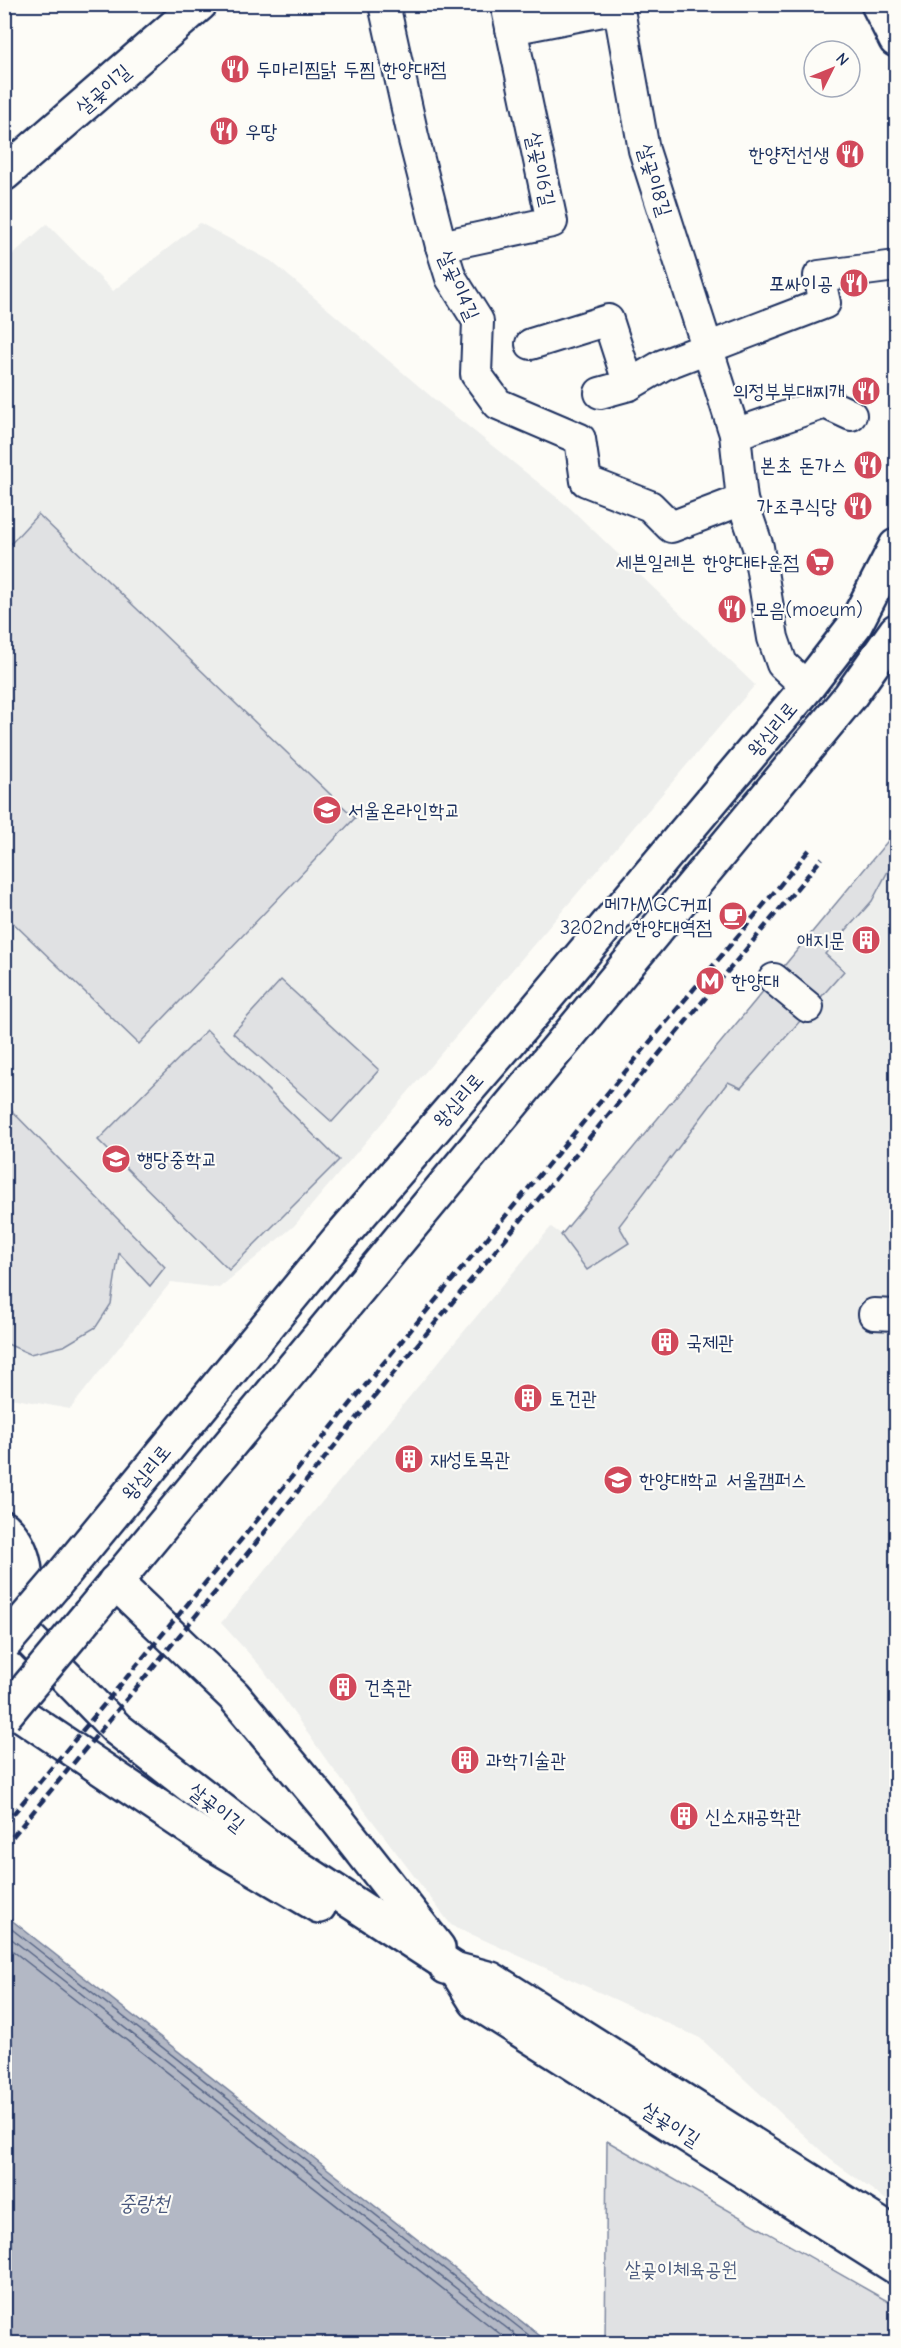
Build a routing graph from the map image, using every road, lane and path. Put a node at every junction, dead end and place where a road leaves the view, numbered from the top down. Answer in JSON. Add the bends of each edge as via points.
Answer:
{"nodes":[{"id":1,"x":200,"y":4,"type":"edge"},
{"id":2,"x":384,"y":4,"type":"edge"},
{"id":3,"x":878,"y":4,"type":"edge"},
{"id":4,"x":618,"y":6,"type":"edge"},
{"id":5,"x":508,"y":17,"type":"edge"},
{"id":6,"x":897,"y":40,"type":"edge"},
{"id":7,"x":4,"y":174,"type":"edge"},
{"id":8,"x":441,"y":246,"type":"junction"},
{"id":9,"x":897,"y":266,"type":"edge"},
{"id":10,"x":531,"y":344,"type":"dead end"},
{"id":11,"x":709,"y":347,"type":"junction"},
{"id":12,"x":629,"y":385,"type":"junction"},
{"id":13,"x":600,"y":393,"type":"dead end"},
{"id":14,"x":851,"y":415,"type":"dead end"},
{"id":15,"x":735,"y":434,"type":"junction"},
{"id":16,"x":742,"y":500,"type":"junction"},
{"id":17,"x":897,"y":546,"type":"edge"},
{"id":18,"x":897,"y":631,"type":"edge"},
{"id":19,"x":807,"y":687,"type":"junction"},
{"id":20,"x":774,"y":979,"type":"dead end"},
{"id":21,"x":808,"y":1007,"type":"dead end"},
{"id":22,"x":4,"y":1528,"type":"edge"},
{"id":23,"x":115,"y":1582,"type":"junction"},
{"id":24,"x":11,"y":1626,"type":"edge"},
{"id":25,"x":4,"y":1703,"type":"edge"},
{"id":26,"x":4,"y":1716,"type":"edge"},
{"id":27,"x":456,"y":1970,"type":"junction"},
{"id":28,"x":897,"y":2235,"type":"edge"},
{"id":29,"x":897,"y":2267,"type":"edge"}],
"edges":[{"from":1,"to":7,"type":"main road","name":"살곶이길"},
{"from":2,"to":8,"type":"street","name":"살곶이4길"},
{"from":3,"to":6,"type":"main road"},
{"from":4,"to":5,"type":"street","name":"살곶이8길"},
{"from":4,"to":11,"type":"street","name":"살곶이8길","via":[[644,150]]},
{"from":5,"to":8,"type":"street","name":"살곶이6길","via":[[552,222]]},
{"from":8,"to":16,"type":"street","name":"살곶이4길","via":[[451,278],[478,321],[476,374],[498,404],[580,439],[586,481],[650,507],[671,527]]},
{"from":9,"to":11,"type":"street","via":[[819,276],[825,303]]},
{"from":10,"to":12,"type":"street","via":[[608,320]]},
{"from":11,"to":12,"type":"street","via":[[663,365]]},
{"from":11,"to":15,"type":"street","name":"살곶이8길"},
{"from":12,"to":13,"type":"street"},
{"from":14,"to":15,"type":"street","via":[[825,403]]},
{"from":15,"to":16,"type":"street","name":"살곶이8길"},
{"from":16,"to":19,"type":"street","name":"살곶이8길","via":[[758,547],[773,638],[782,664]]},
{"from":17,"to":19,"type":"main road","name":"왕십리로","via":[[855,625]]},
{"from":18,"to":23,"type":"main road","name":"왕십리로","via":[[850,696]]},
{"from":19,"to":24,"type":"main road","name":"왕십리로","bridge":true,"via":[[338,1240],[56,1583]]},
{"from":20,"to":21,"type":"street"},
{"from":22,"to":24,"type":"main road","via":[[23,1555],[27,1580]]},
{"from":23,"to":26,"type":"main road","name":"왕십리로","bridge":true},
{"from":23,"to":27,"type":"main road","via":[[234,1696]]},
{"from":24,"to":27,"type":"main road","name":"살곶이길","via":[[117,1729],[281,1856]]},
{"from":25,"to":27,"type":"main road","name":"살곶이길","via":[[217,1846],[375,1940]]},
{"from":27,"to":28,"type":"main road","name":"살곶이길","via":[[491,1979]]},
{"from":27,"to":29,"type":"main road","name":"살곶이길","via":[[476,2002]]}]}
